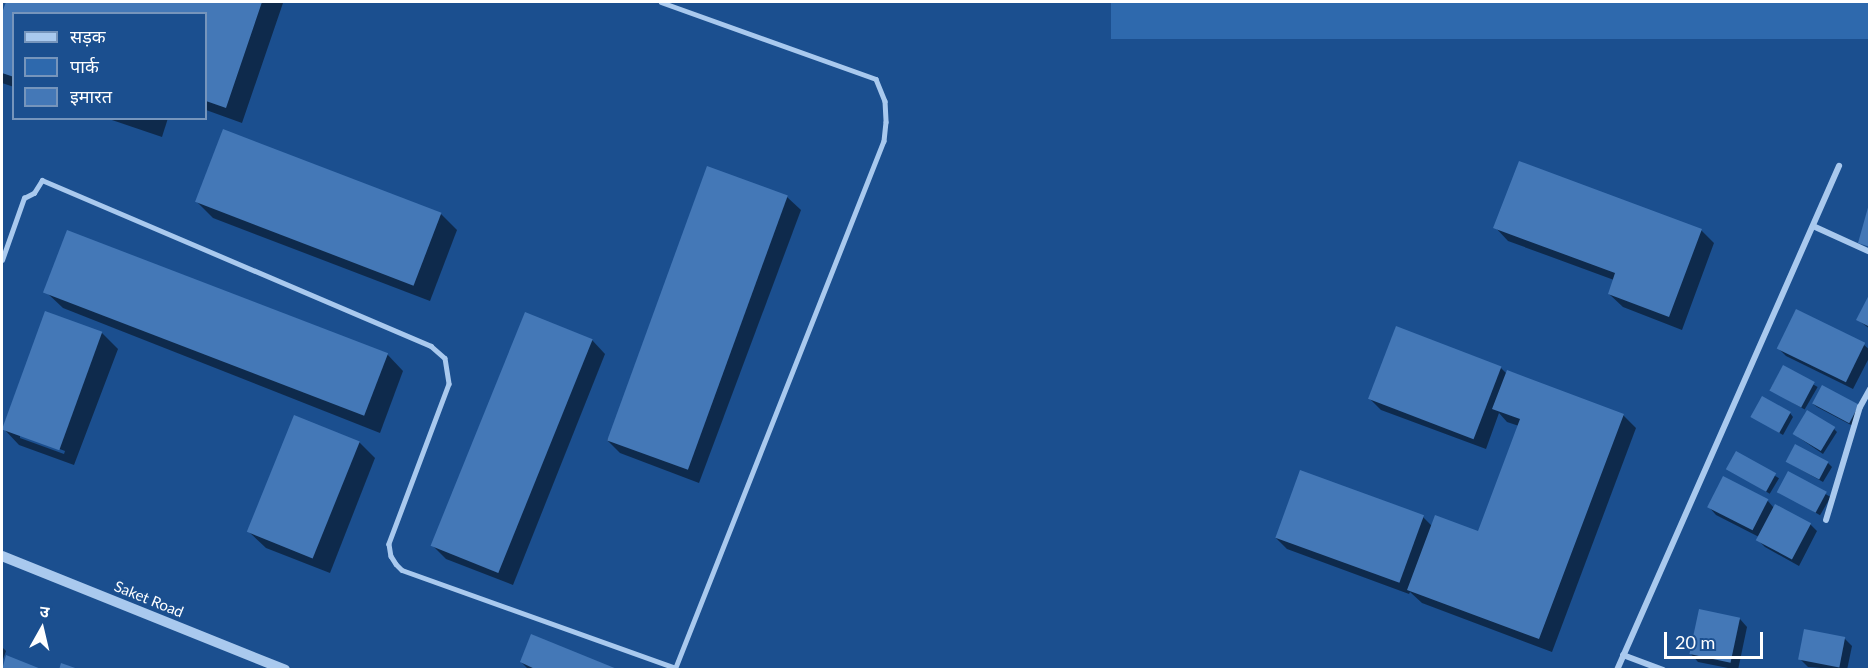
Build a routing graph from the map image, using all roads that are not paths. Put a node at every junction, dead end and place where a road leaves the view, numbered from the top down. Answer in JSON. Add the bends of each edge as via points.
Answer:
{"nodes":[{"id":1,"x":661,"y":2,"type":"edge"},
{"id":2,"x":1839,"y":166,"type":"dead end"},
{"id":3,"x":1812,"y":226,"type":"junction"},
{"id":4,"x":1869,"y":252,"type":"edge"},
{"id":5,"x":2,"y":260,"type":"edge"},
{"id":6,"x":1869,"y":388,"type":"edge"},
{"id":7,"x":1826,"y":520,"type":"dead end"},
{"id":8,"x":2,"y":556,"type":"edge"},
{"id":9,"x":1623,"y":655,"type":"junction"},
{"id":10,"x":285,"y":669,"type":"edge"},
{"id":11,"x":675,"y":669,"type":"edge"},
{"id":12,"x":1617,"y":669,"type":"edge"},
{"id":13,"x":1663,"y":669,"type":"edge"}],
"edges":[{"from":1,"to":11,"type":"lane","via":[[876,79],[885,100],[886,122],[884,141]]},
{"from":2,"to":3,"type":"street"},
{"from":3,"to":4,"type":"street"},
{"from":3,"to":9,"type":"street"},
{"from":5,"to":11,"type":"lane","via":[[24,198],[34,193],[42,180],[431,346],[446,358],[449,384],[389,543],[396,564],[402,570]]},
{"from":6,"to":7,"type":"street"},
{"from":8,"to":10,"type":"street","name":"Saket Road"},
{"from":9,"to":12,"type":"street"},
{"from":9,"to":13,"type":"street"}]}
